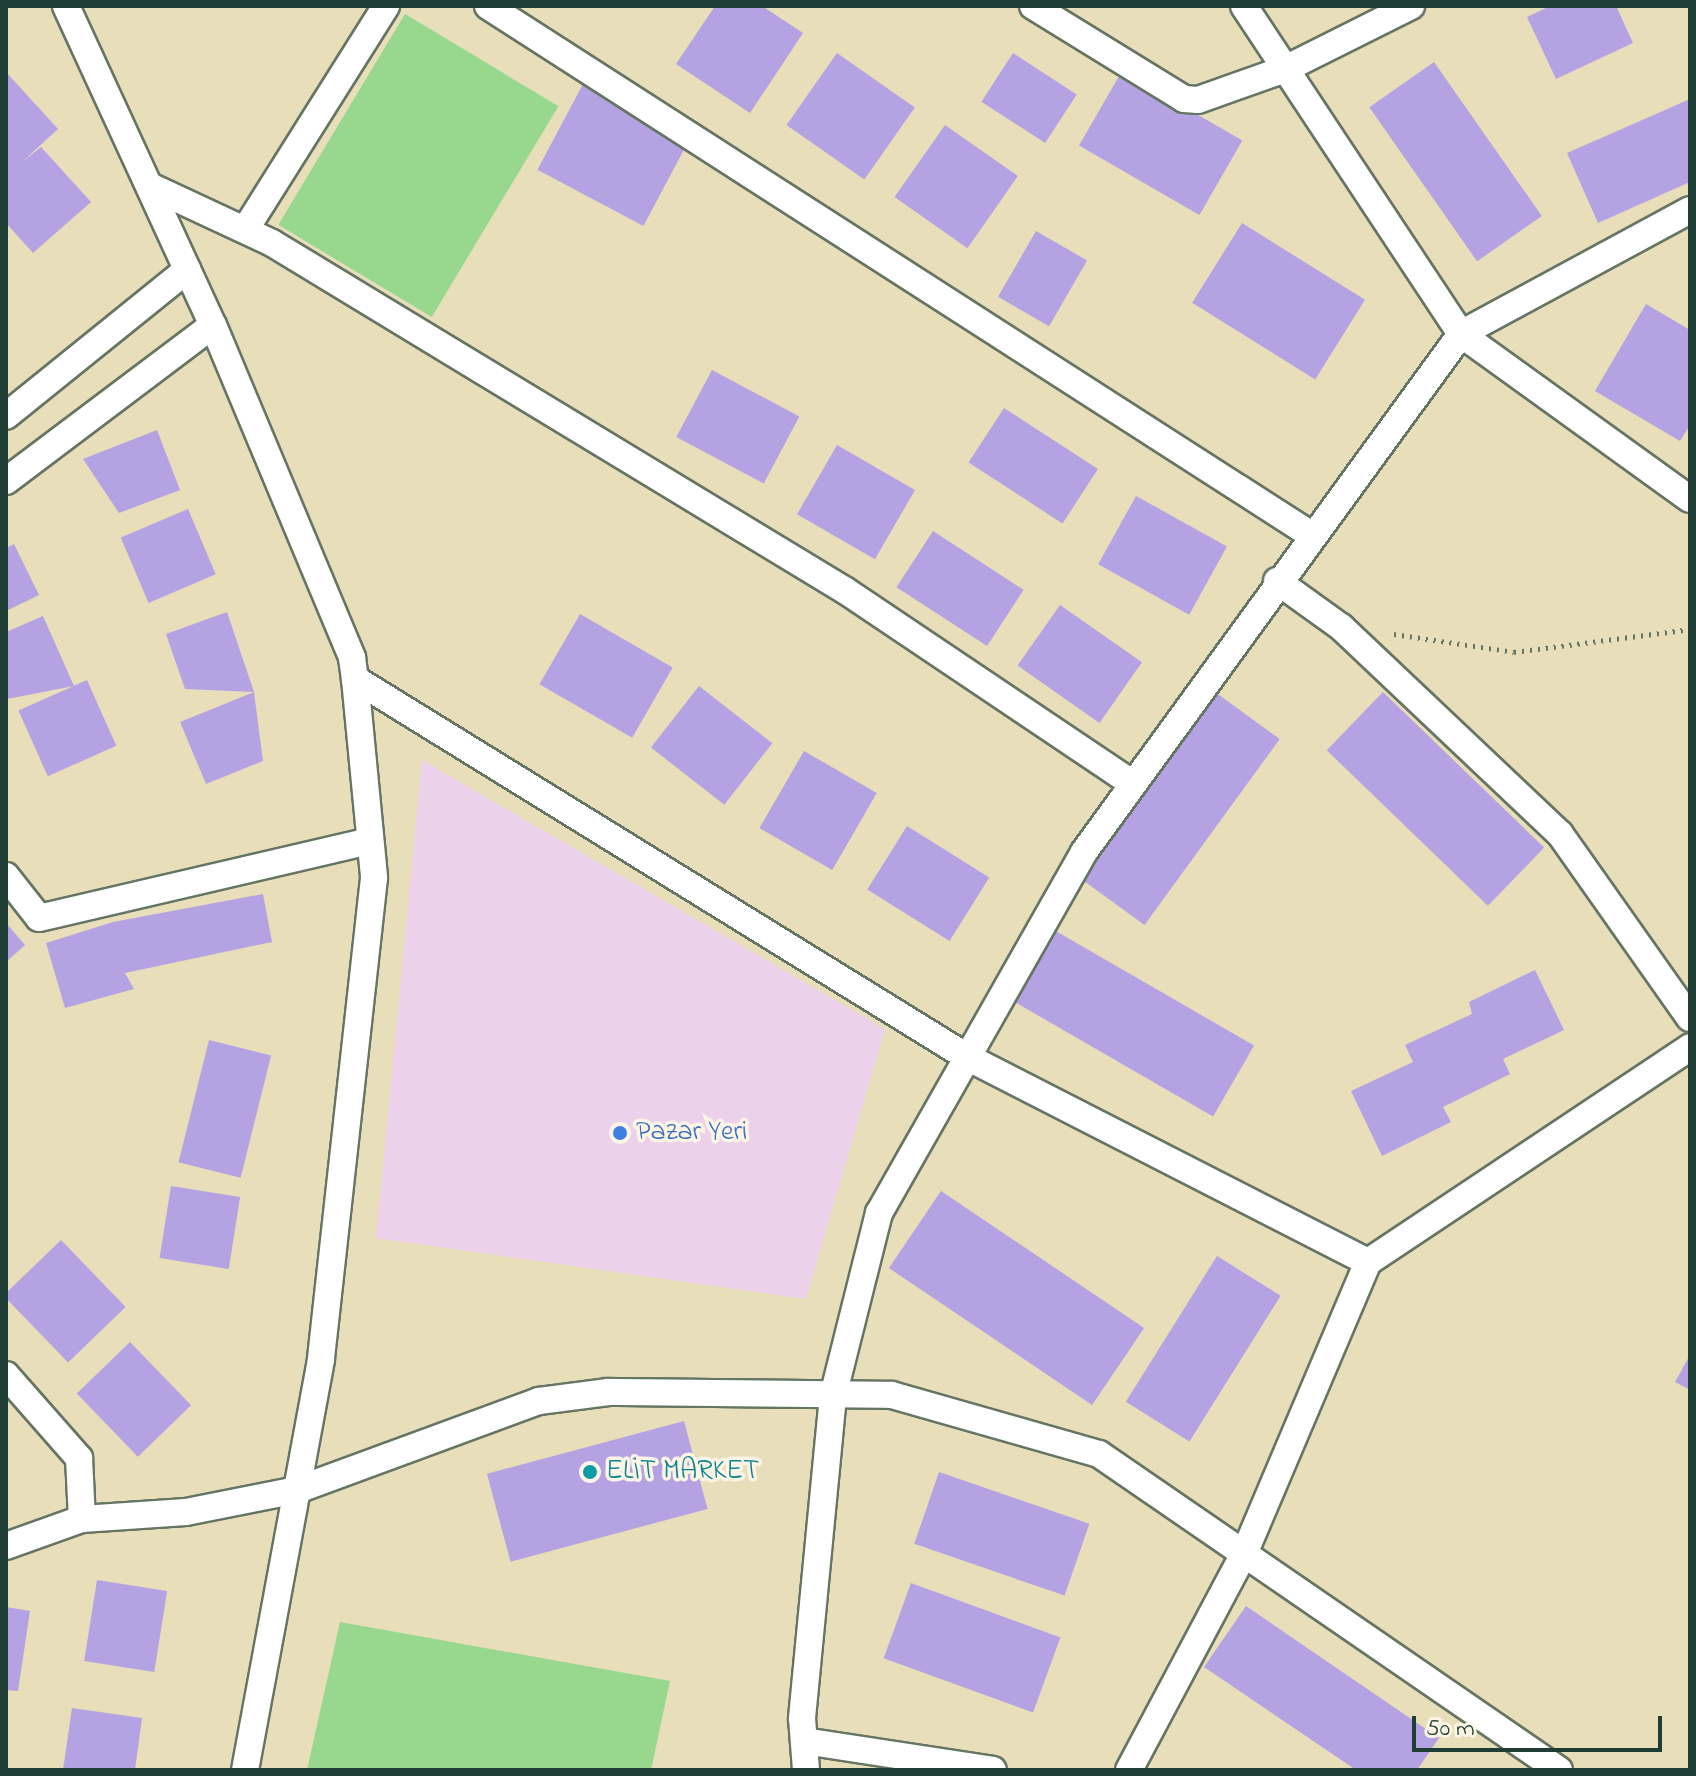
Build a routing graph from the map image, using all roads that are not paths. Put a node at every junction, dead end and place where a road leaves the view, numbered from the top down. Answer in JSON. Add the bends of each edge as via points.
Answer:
{"nodes":[{"id":1,"x":66,"y":6,"type":"edge"},
{"id":2,"x":386,"y":6,"type":"edge"},
{"id":3,"x":1033,"y":6,"type":"edge"},
{"id":4,"x":1244,"y":6,"type":"edge"},
{"id":5,"x":1411,"y":6,"type":"edge"},
{"id":6,"x":499,"y":8,"type":"edge"},
{"id":7,"x":1285,"y":69,"type":"junction"},
{"id":8,"x":152,"y":187,"type":"junction"},
{"id":9,"x":1690,"y":210,"type":"edge"},
{"id":10,"x":245,"y":230,"type":"junction"},
{"id":11,"x":187,"y":270,"type":"junction"},
{"id":12,"x":213,"y":325,"type":"junction"},
{"id":13,"x":1461,"y":334,"type":"junction"},
{"id":14,"x":6,"y":416,"type":"edge"},
{"id":15,"x":6,"y":481,"type":"edge"},
{"id":16,"x":1690,"y":499,"type":"edge"},
{"id":17,"x":1313,"y":536,"type":"junction"},
{"id":18,"x":1277,"y":581,"type":"junction"},
{"id":19,"x":355,"y":679,"type":"junction"},
{"id":20,"x":1133,"y":784,"type":"junction"},
{"id":21,"x":370,"y":841,"type":"junction"},
{"id":22,"x":6,"y":876,"type":"edge"},
{"id":23,"x":1690,"y":1018,"type":"edge"},
{"id":24,"x":1690,"y":1047,"type":"edge"},
{"id":25,"x":967,"y":1057,"type":"junction"},
{"id":26,"x":1368,"y":1262,"type":"junction"},
{"id":27,"x":6,"y":1375,"type":"edge"},
{"id":28,"x":833,"y":1396,"type":"junction"},
{"id":29,"x":297,"y":1490,"type":"junction"},
{"id":30,"x":82,"y":1519,"type":"junction"},
{"id":31,"x":6,"y":1546,"type":"edge"},
{"id":32,"x":1244,"y":1554,"type":"junction"},
{"id":33,"x":804,"y":1741,"type":"junction"},
{"id":34,"x":245,"y":1770,"type":"edge"},
{"id":35,"x":806,"y":1770,"type":"edge"},
{"id":36,"x":993,"y":1770,"type":"edge"},
{"id":37,"x":1129,"y":1770,"type":"edge"},
{"id":38,"x":1559,"y":1770,"type":"edge"}],
"edges":[{"from":1,"to":8,"type":"street"},
{"from":2,"to":10,"type":"street"},
{"from":3,"to":7,"type":"street","via":[[1184,99],[1214,98]]},
{"from":4,"to":7,"type":"street"},
{"from":5,"to":7,"type":"street"},
{"from":6,"to":17,"type":"street"},
{"from":7,"to":13,"type":"street"},
{"from":8,"to":10,"type":"street"},
{"from":8,"to":11,"type":"street"},
{"from":9,"to":13,"type":"street"},
{"from":10,"to":20,"type":"street","via":[[846,591]]},
{"from":11,"to":12,"type":"street"},
{"from":11,"to":14,"type":"street"},
{"from":12,"to":15,"type":"street"},
{"from":12,"to":19,"type":"street","via":[[352,658]]},
{"from":13,"to":16,"type":"street"},
{"from":13,"to":17,"type":"street"},
{"from":17,"to":18,"type":"street"},
{"from":18,"to":20,"type":"street"},
{"from":18,"to":23,"type":"street","via":[[1341,627],[1560,834]]},
{"from":19,"to":21,"type":"street"},
{"from":19,"to":25,"type":"street"},
{"from":20,"to":25,"type":"street","via":[[1084,852]]},
{"from":21,"to":22,"type":"street","via":[[39,918]]},
{"from":21,"to":29,"type":"street","via":[[374,878],[323,1344]]},
{"from":24,"to":26,"type":"street"},
{"from":25,"to":26,"type":"street"},
{"from":25,"to":28,"type":"street","via":[[879,1213]]},
{"from":26,"to":32,"type":"street"},
{"from":27,"to":30,"type":"street","via":[[79,1458]]},
{"from":28,"to":29,"type":"street","via":[[608,1392],[539,1401]]},
{"from":28,"to":32,"type":"street","via":[[892,1395],[1099,1454]]},
{"from":28,"to":33,"type":"street"},
{"from":29,"to":30,"type":"street","via":[[186,1512]]},
{"from":29,"to":34,"type":"street"},
{"from":30,"to":31,"type":"street"},
{"from":32,"to":37,"type":"street"},
{"from":32,"to":38,"type":"street"},
{"from":33,"to":35,"type":"street"},
{"from":33,"to":36,"type":"street"}]}
